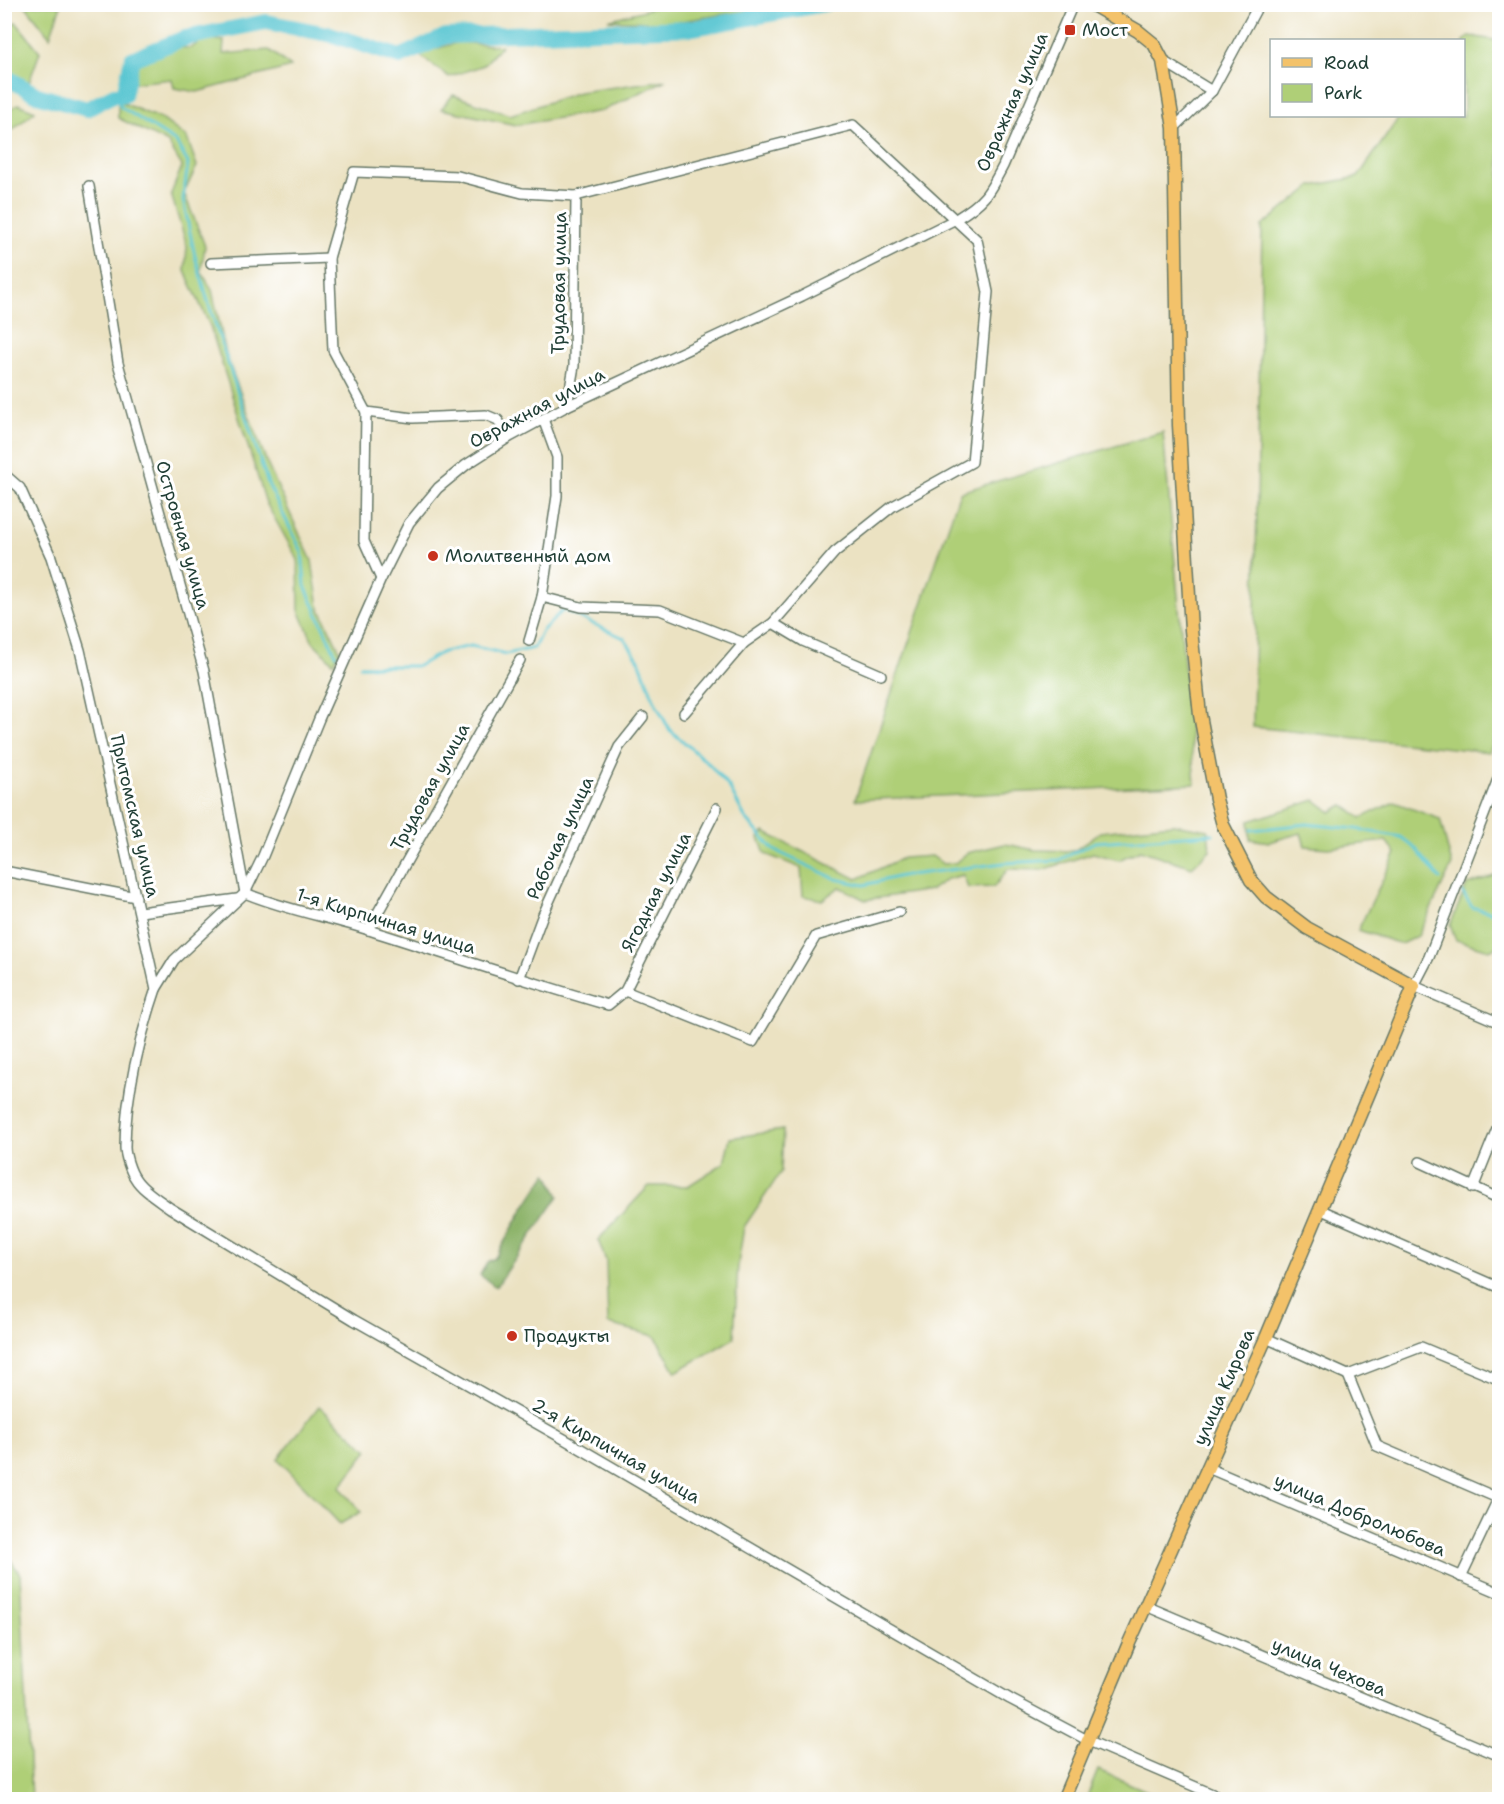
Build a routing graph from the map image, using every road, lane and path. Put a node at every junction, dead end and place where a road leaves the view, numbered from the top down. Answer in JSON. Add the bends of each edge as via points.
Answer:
{"nodes":[{"id":1,"x":1072,"y":4,"type":"edge"},
{"id":2,"x":1091,"y":4,"type":"edge"},
{"id":3,"x":1259,"y":4,"type":"edge"},
{"id":4,"x":1163,"y":61,"type":"junction"},
{"id":5,"x":1212,"y":91,"type":"junction"},
{"id":6,"x":1174,"y":128,"type":"junction"},
{"id":7,"x":89,"y":186,"type":"dead end"},
{"id":8,"x":576,"y":196,"type":"junction"},
{"id":9,"x":956,"y":219,"type":"junction"},
{"id":10,"x":329,"y":258,"type":"junction"},
{"id":11,"x":211,"y":263,"type":"dead end"},
{"id":12,"x":567,"y":406,"type":"junction"},
{"id":13,"x":366,"y":412,"type":"junction"},
{"id":14,"x":543,"y":419,"type":"junction"},
{"id":15,"x":508,"y":438,"type":"junction"},
{"id":16,"x":4,"y":474,"type":"edge"},
{"id":17,"x":381,"y":579,"type":"junction"},
{"id":18,"x":542,"y":597,"type":"junction"},
{"id":19,"x":773,"y":623,"type":"junction"},
{"id":20,"x":529,"y":641,"type":"dead end"},
{"id":21,"x":744,"y":643,"type":"junction"},
{"id":22,"x":520,"y":660,"type":"dead end"},
{"id":23,"x":881,"y":675,"type":"dead end"},
{"id":24,"x":684,"y":713,"type":"dead end"},
{"id":25,"x":643,"y":717,"type":"dead end"},
{"id":26,"x":1500,"y":774,"type":"edge"},
{"id":27,"x":717,"y":808,"type":"dead end"},
{"id":28,"x":4,"y":871,"type":"edge"},
{"id":29,"x":241,"y":896,"type":"junction"},
{"id":30,"x":136,"y":897,"type":"junction"},
{"id":31,"x":140,"y":912,"type":"junction"},
{"id":32,"x":899,"y":912,"type":"dead end"},
{"id":33,"x":368,"y":930,"type":"junction"},
{"id":34,"x":519,"y":979,"type":"junction"},
{"id":35,"x":1414,"y":986,"type":"junction"},
{"id":36,"x":156,"y":989,"type":"junction"},
{"id":37,"x":625,"y":991,"type":"junction"},
{"id":38,"x":1500,"y":1023,"type":"edge"},
{"id":39,"x":1500,"y":1121,"type":"edge"},
{"id":40,"x":1420,"y":1162,"type":"dead end"},
{"id":41,"x":135,"y":1178,"type":"joint"},
{"id":42,"x":1473,"y":1188,"type":"junction"},
{"id":43,"x":1500,"y":1198,"type":"edge"},
{"id":44,"x":1319,"y":1209,"type":"junction"},
{"id":45,"x":1500,"y":1288,"type":"edge"},
{"id":46,"x":1266,"y":1338,"type":"junction"},
{"id":47,"x":1348,"y":1375,"type":"junction"},
{"id":48,"x":1500,"y":1380,"type":"edge"},
{"id":49,"x":1208,"y":1468,"type":"junction"},
{"id":50,"x":1499,"y":1497,"type":"edge"},
{"id":51,"x":1461,"y":1577,"type":"junction"},
{"id":52,"x":1500,"y":1593,"type":"edge"},
{"id":53,"x":1146,"y":1606,"type":"junction"},
{"id":54,"x":1089,"y":1741,"type":"junction"},
{"id":55,"x":1500,"y":1756,"type":"edge"},
{"id":56,"x":1063,"y":1800,"type":"edge"},
{"id":57,"x":1226,"y":1800,"type":"edge"}],
"edges":[{"from":1,"to":9,"type":"street","name":"Овражная улица","via":[[991,189],[978,206]]},
{"from":2,"to":4,"type":"main road","via":[[1138,31],[1154,44]]},
{"from":3,"to":5,"type":"street"},
{"from":4,"to":5,"type":"street"},
{"from":4,"to":6,"type":"main road"},
{"from":5,"to":6,"type":"street"},
{"from":6,"to":35,"type":"main road","via":[[1179,425],[1191,630],[1200,715],[1223,825],[1251,880],[1266,897],[1307,928]]},
{"from":7,"to":29,"type":"street","name":"Островная улица","via":[[118,363],[204,671]]},
{"from":8,"to":9,"type":"street","via":[[853,125]]},
{"from":8,"to":10,"type":"street","via":[[522,193],[458,176],[354,172]]},
{"from":8,"to":12,"type":"street","name":"Трудовая улица","via":[[574,366]]},
{"from":9,"to":12,"type":"street","name":"Овражная улица"},
{"from":9,"to":19,"type":"street","via":[[977,240],[988,292],[972,462],[893,506],[835,552]]},
{"from":10,"to":11,"type":"street"},
{"from":10,"to":13,"type":"street","via":[[333,350]]},
{"from":12,"to":14,"type":"street","name":"Овражная улица"},
{"from":13,"to":15,"type":"street","via":[[413,418],[486,415],[498,420]]},
{"from":13,"to":17,"type":"street","via":[[364,541]]},
{"from":14,"to":15,"type":"street","name":"Овражная улица"},
{"from":14,"to":18,"type":"street","via":[[557,457],[556,496]]},
{"from":15,"to":17,"type":"street","name":"Овражная улица","via":[[438,488],[409,523]]},
{"from":16,"to":30,"type":"street","name":"Притомская улица","via":[[20,488],[51,557],[64,598],[80,650]]},
{"from":17,"to":29,"type":"street","name":"Овражная улица","via":[[263,856]]},
{"from":18,"to":20,"type":"street"},
{"from":18,"to":21,"type":"street","via":[[581,608],[660,610]]},
{"from":19,"to":21,"type":"street"},
{"from":19,"to":23,"type":"street","via":[[803,641]]},
{"from":21,"to":24,"type":"street"},
{"from":22,"to":33,"type":"street","name":"Трудовая улица"},
{"from":25,"to":34,"type":"street","name":"Рабочая улица","via":[[620,747],[542,916]]},
{"from":26,"to":35,"type":"street"},
{"from":27,"to":37,"type":"street","name":"Ягодная улица"},
{"from":28,"to":30,"type":"street"},
{"from":29,"to":31,"type":"street","name":"1-я Кирпичная улица"},
{"from":29,"to":33,"type":"street","name":"1-я Кирпичная улица"},
{"from":29,"to":36,"type":"street","name":"Овражная улица","via":[[174,960]]},
{"from":30,"to":31,"type":"street","name":"Притомская улица"},
{"from":31,"to":36,"type":"street","name":"Притомская улица"},
{"from":32,"to":37,"type":"street","via":[[816,936],[753,1042]]},
{"from":33,"to":34,"type":"street","name":"1-я Кирпичная улица"},
{"from":34,"to":37,"type":"street","name":"1-я Кирпичная улица","via":[[608,1005]]},
{"from":35,"to":38,"type":"street"},
{"from":35,"to":44,"type":"main road","name":"улица Кирова"},
{"from":36,"to":41,"type":"street","name":"Притомская улица","via":[[130,1098],[125,1150]]},
{"from":39,"to":42,"type":"street"},
{"from":40,"to":42,"type":"street"},
{"from":41,"to":54,"type":"street","name":"2-я Кирпичная улица","via":[[170,1208],[339,1311]]},
{"from":42,"to":43,"type":"street"},
{"from":44,"to":45,"type":"street"},
{"from":44,"to":46,"type":"main road","name":"улица Кирова"},
{"from":46,"to":47,"type":"street"},
{"from":46,"to":49,"type":"main road","name":"улица Кирова"},
{"from":47,"to":48,"type":"street","via":[[1421,1347]]},
{"from":47,"to":50,"type":"street","via":[[1377,1446]]},
{"from":49,"to":51,"type":"street","name":"улица Добролюбова"},
{"from":49,"to":53,"type":"main road","name":"улица Кирова"},
{"from":50,"to":51,"type":"street"},
{"from":51,"to":52,"type":"street","name":"улица Добролюбова"},
{"from":53,"to":54,"type":"main road","name":"улица Кирова"},
{"from":53,"to":55,"type":"street","name":"улица Чехова"},
{"from":54,"to":56,"type":"main road","name":"улица Кирова"},
{"from":54,"to":57,"type":"street","name":"2-я Кирпичная улица"}]}
